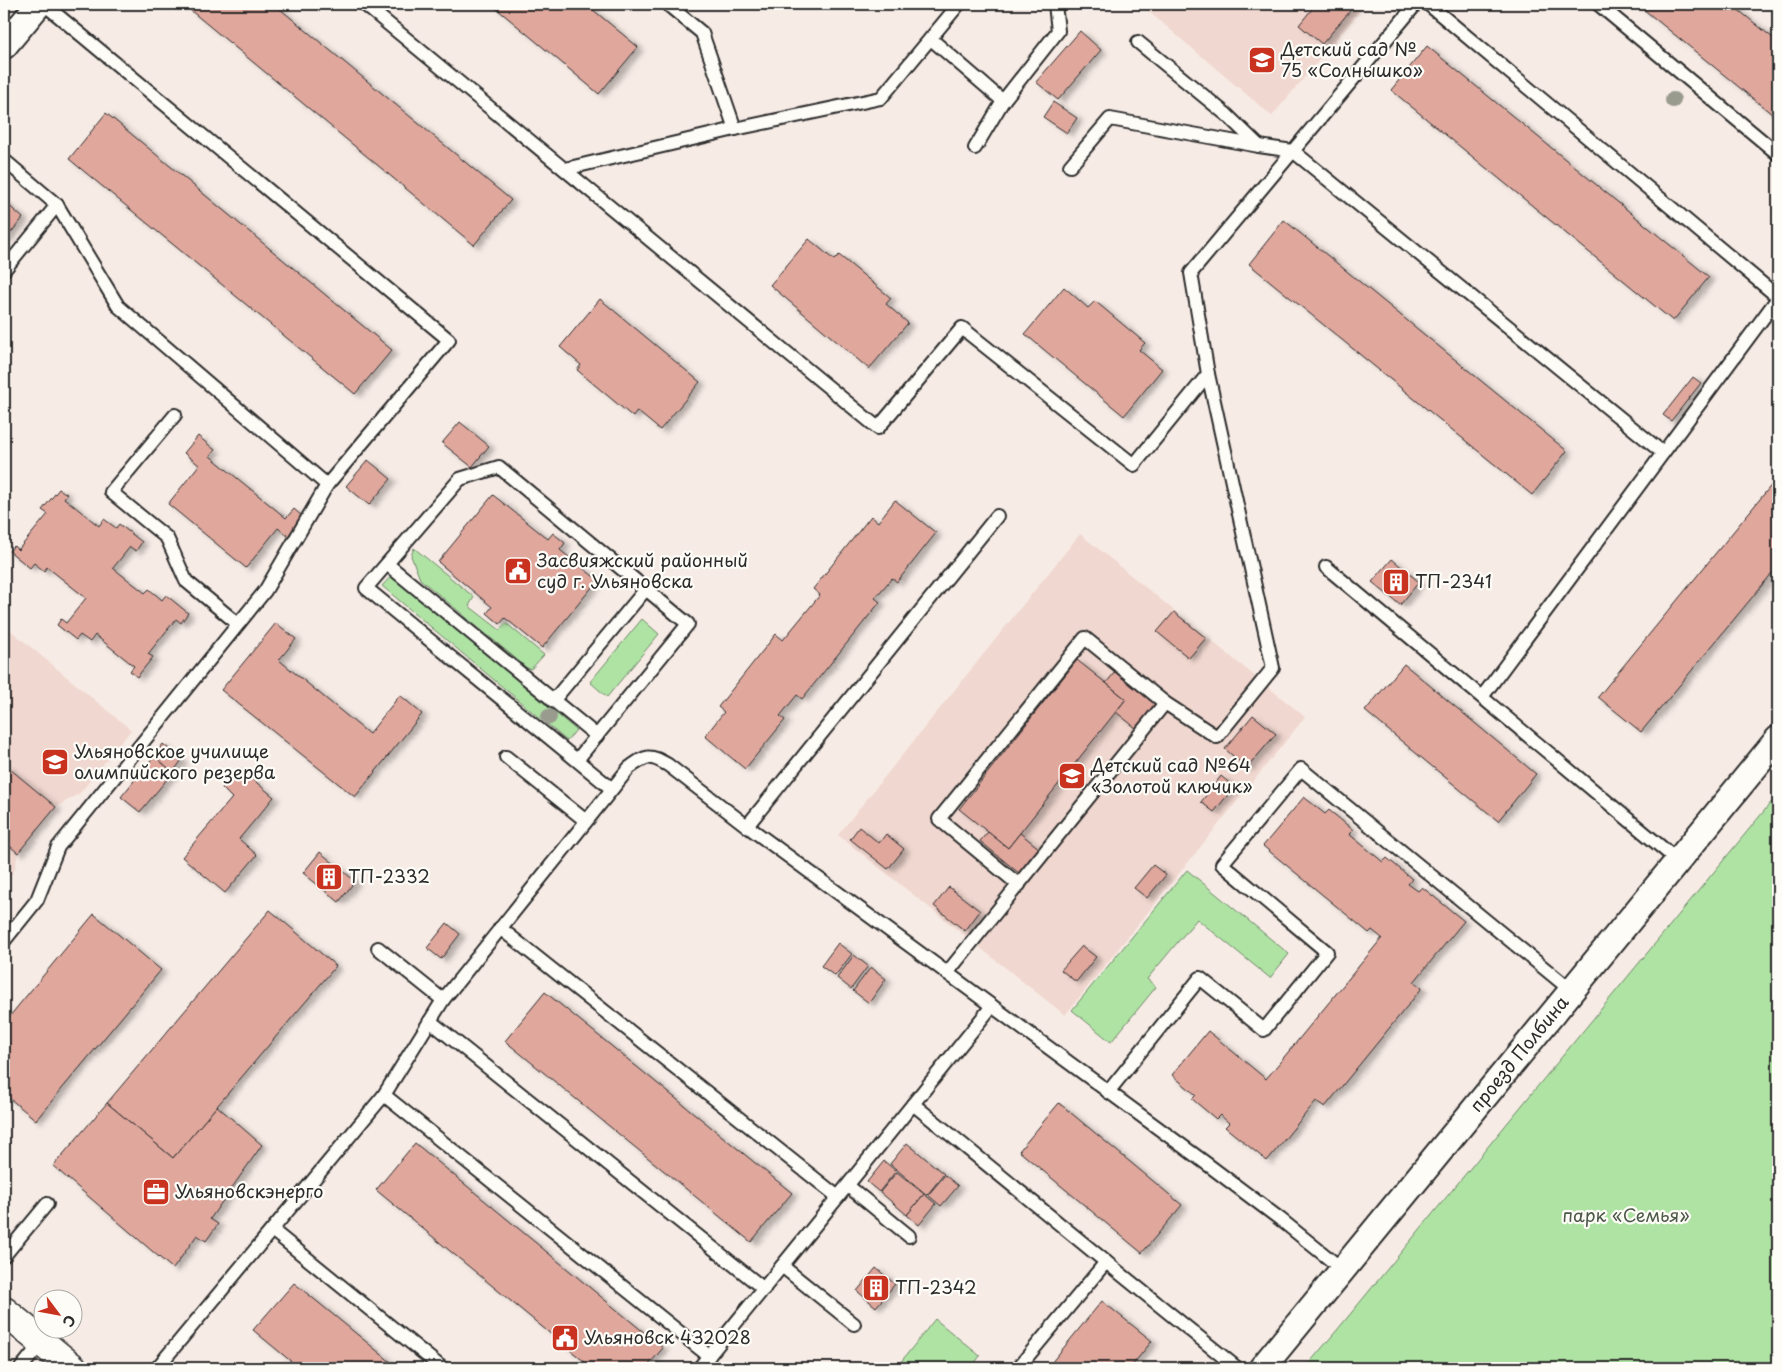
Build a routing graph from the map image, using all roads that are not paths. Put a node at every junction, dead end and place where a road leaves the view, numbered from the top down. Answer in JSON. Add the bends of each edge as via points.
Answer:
{"nodes":[{"id":1,"x":39,"y":4,"type":"edge"},
{"id":2,"x":44,"y":4,"type":"edge"},
{"id":3,"x":364,"y":4,"type":"edge"},
{"id":4,"x":667,"y":4,"type":"edge"},
{"id":5,"x":959,"y":4,"type":"edge"},
{"id":6,"x":1055,"y":4,"type":"edge"},
{"id":7,"x":1416,"y":4,"type":"edge"},
{"id":8,"x":1428,"y":4,"type":"edge"},
{"id":9,"x":1598,"y":4,"type":"edge"},
{"id":10,"x":931,"y":39,"type":"junction"},
{"id":11,"x":1138,"y":42,"type":"dead end"},
{"id":12,"x":4,"y":46,"type":"edge"},
{"id":13,"x":1003,"y":101,"type":"junction"},
{"id":14,"x":735,"y":129,"type":"junction"},
{"id":15,"x":1259,"y":146,"type":"junction"},
{"id":16,"x":976,"y":148,"type":"dead end"},
{"id":17,"x":1293,"y":151,"type":"junction"},
{"id":18,"x":1778,"y":154,"type":"edge"},
{"id":19,"x":4,"y":160,"type":"edge"},
{"id":20,"x":1070,"y":166,"type":"dead end"},
{"id":21,"x":565,"y":169,"type":"junction"},
{"id":22,"x":57,"y":205,"type":"junction"},
{"id":23,"x":4,"y":270,"type":"edge"},
{"id":24,"x":1778,"y":298,"type":"edge"},
{"id":25,"x":1208,"y":374,"type":"junction"},
{"id":26,"x":175,"y":415,"type":"dead end"},
{"id":27,"x":1663,"y":453,"type":"junction"},
{"id":28,"x":327,"y":485,"type":"junction"},
{"id":29,"x":997,"y":516,"type":"dead end"},
{"id":30,"x":387,"y":564,"type":"junction"},
{"id":31,"x":1326,"y":567,"type":"dead end"},
{"id":32,"x":646,"y":589,"type":"junction"},
{"id":33,"x":238,"y":624,"type":"junction"},
{"id":34,"x":1482,"y":697,"type":"junction"},
{"id":35,"x":553,"y":701,"type":"junction"},
{"id":36,"x":1165,"y":703,"type":"junction"},
{"id":37,"x":596,"y":736,"type":"junction"},
{"id":38,"x":1778,"y":739,"type":"edge"},
{"id":39,"x":506,"y":757,"type":"dead end"},
{"id":40,"x":577,"y":760,"type":"junction"},
{"id":41,"x":612,"y":789,"type":"junction"},
{"id":42,"x":586,"y":822,"type":"junction"},
{"id":43,"x":747,"y":826,"type":"junction"},
{"id":44,"x":1678,"y":861,"type":"junction"},
{"id":45,"x":1019,"y":885,"type":"junction"},
{"id":46,"x":500,"y":928,"type":"junction"},
{"id":47,"x":4,"y":941,"type":"edge"},
{"id":48,"x":378,"y":948,"type":"dead end"},
{"id":49,"x":947,"y":973,"type":"junction"},
{"id":50,"x":1572,"y":991,"type":"junction"},
{"id":51,"x":443,"y":1000,"type":"junction"},
{"id":52,"x":992,"y":1006,"type":"junction"},
{"id":53,"x":430,"y":1021,"type":"junction"},
{"id":54,"x":1108,"y":1092,"type":"junction"},
{"id":55,"x":384,"y":1095,"type":"junction"},
{"id":56,"x":913,"y":1104,"type":"junction"},
{"id":57,"x":848,"y":1186,"type":"junction"},
{"id":58,"x":838,"y":1197,"type":"junction"},
{"id":59,"x":46,"y":1204,"type":"dead end"},
{"id":60,"x":272,"y":1230,"type":"junction"},
{"id":61,"x":909,"y":1236,"type":"dead end"},
{"id":62,"x":4,"y":1256,"type":"edge"},
{"id":63,"x":1106,"y":1262,"type":"junction"},
{"id":64,"x":782,"y":1266,"type":"junction"},
{"id":65,"x":1343,"y":1270,"type":"junction"},
{"id":66,"x":764,"y":1289,"type":"junction"},
{"id":67,"x":4,"y":1311,"type":"edge"},
{"id":68,"x":854,"y":1324,"type":"dead end"},
{"id":69,"x":42,"y":1342,"type":"junction"},
{"id":70,"x":709,"y":1356,"type":"junction"},
{"id":71,"x":20,"y":1368,"type":"edge"},
{"id":72,"x":73,"y":1368,"type":"edge"},
{"id":73,"x":158,"y":1368,"type":"edge"},
{"id":74,"x":442,"y":1368,"type":"edge"},
{"id":75,"x":699,"y":1368,"type":"edge"},
{"id":76,"x":1018,"y":1368,"type":"edge"},
{"id":77,"x":1237,"y":1368,"type":"edge"},
{"id":78,"x":1262,"y":1368,"type":"edge"}],
"edges":[{"from":1,"to":12,"type":"street"},
{"from":2,"to":28,"type":"lane","via":[[449,340]]},
{"from":3,"to":21,"type":"lane"},
{"from":4,"to":14,"type":"lane","via":[[702,33]]},
{"from":5,"to":10,"type":"lane"},
{"from":6,"to":13,"type":"lane","via":[[1058,31]]},
{"from":7,"to":17,"type":"lane"},
{"from":8,"to":24,"type":"lane"},
{"from":9,"to":18,"type":"lane"},
{"from":10,"to":13,"type":"lane"},
{"from":10,"to":14,"type":"lane","via":[[881,98]]},
{"from":11,"to":15,"type":"lane","via":[[1227,115]]},
{"from":13,"to":16,"type":"lane"},
{"from":14,"to":21,"type":"lane"},
{"from":15,"to":17,"type":"lane"},
{"from":15,"to":20,"type":"lane","via":[[1110,119]]},
{"from":17,"to":25,"type":"lane","via":[[1191,273]]},
{"from":17,"to":27,"type":"lane"},
{"from":19,"to":22,"type":"lane"},
{"from":21,"to":25,"type":"lane","via":[[878,428],[962,328],[1134,465]]},
{"from":22,"to":23,"type":"lane"},
{"from":22,"to":28,"type":"lane","via":[[118,306]]},
{"from":24,"to":27,"type":"lane"},
{"from":25,"to":36,"type":"lane","via":[[1273,668],[1217,737]]},
{"from":26,"to":33,"type":"lane","via":[[111,492],[167,538],[186,581]]},
{"from":27,"to":34,"type":"lane"},
{"from":28,"to":33,"type":"lane","via":[[265,591]]},
{"from":29,"to":43,"type":"lane"},
{"from":30,"to":32,"type":"lane","via":[[460,479],[499,467]]},
{"from":30,"to":35,"type":"lane"},
{"from":30,"to":40,"type":"lane","via":[[366,588]]},
{"from":31,"to":34,"type":"lane"},
{"from":32,"to":35,"type":"lane"},
{"from":32,"to":37,"type":"lane","via":[[688,624]]},
{"from":33,"to":47,"type":"lane","via":[[58,847],[37,900]]},
{"from":34,"to":44,"type":"lane"},
{"from":35,"to":37,"type":"lane"},
{"from":36,"to":45,"type":"lane"},
{"from":36,"to":45,"type":"lane","via":[[1084,638],[939,819]]},
{"from":37,"to":40,"type":"lane"},
{"from":38,"to":44,"type":"street","name":"проезд Полбина"},
{"from":39,"to":42,"type":"lane"},
{"from":40,"to":41,"type":"lane"},
{"from":41,"to":42,"type":"lane"},
{"from":41,"to":43,"type":"lane","via":[[630,768],[644,758],[656,758]]},
{"from":42,"to":46,"type":"lane"},
{"from":43,"to":49,"type":"lane"},
{"from":44,"to":50,"type":"street","name":"проезд Полбина"},
{"from":45,"to":49,"type":"lane"},
{"from":46,"to":51,"type":"lane"},
{"from":46,"to":58,"type":"lane"},
{"from":48,"to":51,"type":"lane"},
{"from":49,"to":52,"type":"lane"},
{"from":50,"to":54,"type":"lane","via":[[1301,769],[1222,864],[1327,952],[1264,1030],[1200,978]]},
{"from":50,"to":65,"type":"street","name":"проезд Полбина"},
{"from":51,"to":53,"type":"lane"},
{"from":52,"to":54,"type":"lane"},
{"from":52,"to":56,"type":"lane"},
{"from":53,"to":55,"type":"lane"},
{"from":53,"to":66,"type":"lane"},
{"from":54,"to":65,"type":"lane"},
{"from":55,"to":60,"type":"lane"},
{"from":55,"to":70,"type":"lane"},
{"from":56,"to":57,"type":"lane"},
{"from":56,"to":63,"type":"lane"},
{"from":57,"to":58,"type":"lane"},
{"from":57,"to":61,"type":"lane"},
{"from":58,"to":64,"type":"lane"},
{"from":59,"to":62,"type":"lane"},
{"from":60,"to":73,"type":"lane"},
{"from":60,"to":74,"type":"lane"},
{"from":63,"to":76,"type":"lane"},
{"from":63,"to":77,"type":"lane"},
{"from":64,"to":66,"type":"lane"},
{"from":64,"to":68,"type":"lane"},
{"from":65,"to":78,"type":"street","name":"проезд Полбина"},
{"from":66,"to":70,"type":"lane"},
{"from":67,"to":69,"type":"street"},
{"from":69,"to":71,"type":"lane"},
{"from":69,"to":72,"type":"street"},
{"from":70,"to":75,"type":"lane"}]}
